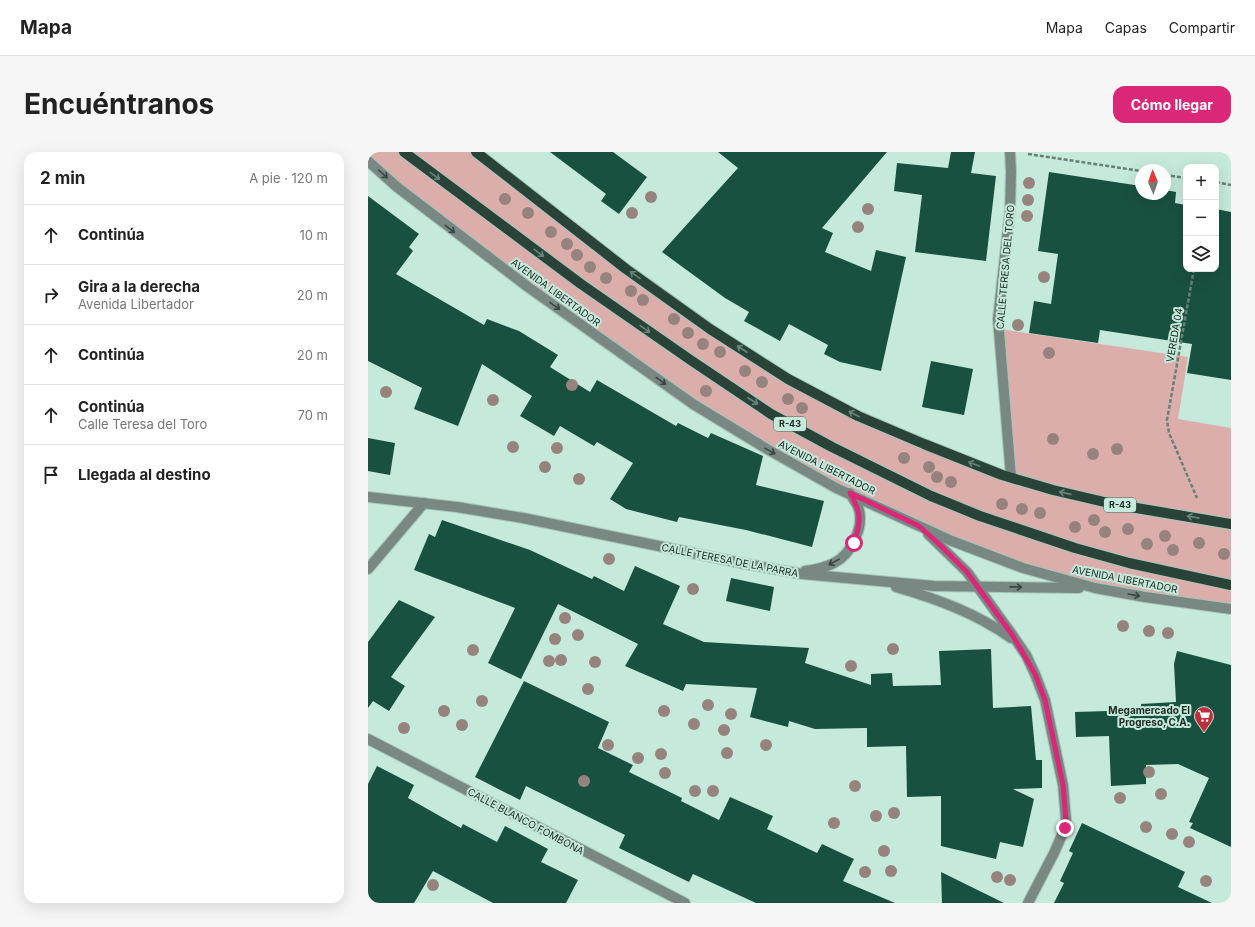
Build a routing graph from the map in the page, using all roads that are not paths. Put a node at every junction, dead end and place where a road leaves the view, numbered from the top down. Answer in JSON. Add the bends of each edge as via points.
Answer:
{"nodes":[{"id":1,"x":404,"y":152,"type":"edge"},
{"id":2,"x":1010,"y":152,"type":"edge"},
{"id":3,"x":481,"y":154,"type":"edge"},
{"id":4,"x":368,"y":161,"type":"edge"},
{"id":5,"x":1011,"y":477,"type":"junction"},
{"id":6,"x":850,"y":493,"type":"junction"},
{"id":7,"x":368,"y":497,"type":"edge"},
{"id":8,"x":424,"y":503,"type":"junction"},
{"id":9,"x":1231,"y":524,"type":"edge"},
{"id":10,"x":919,"y":526,"type":"junction"},
{"id":11,"x":368,"y":569,"type":"edge"},
{"id":12,"x":791,"y":572,"type":"junction"},
{"id":13,"x":873,"y":581,"type":"junction"},
{"id":14,"x":1231,"y":585,"type":"edge"},
{"id":15,"x":977,"y":586,"type":"junction"},
{"id":16,"x":1096,"y":588,"type":"junction"},
{"id":17,"x":1231,"y":609,"type":"edge"},
{"id":18,"x":1017,"y":642,"type":"junction"},
{"id":19,"x":368,"y":739,"type":"edge"},
{"id":20,"x":685,"y":903,"type":"edge"},
{"id":21,"x":1028,"y":903,"type":"edge"}],
"edges":[{"from":1,"to":14,"type":"main road","name":"AVENIDA LIBERTADOR","number":"R-43","one_way":true,"via":[[575,280],[666,343],[772,414],[832,447],[931,496],[994,521],[1129,563]]},
{"from":2,"to":5,"type":"street","name":"CALLE TERESA DEL TORO","via":[[1010,211],[998,319]]},
{"from":5,"to":3,"type":"main road","number":"R-43","one_way":true,"via":[[858,416],[788,379],[710,329],[626,269]]},
{"from":4,"to":6,"type":"street","name":"AVENIDA LIBERTADOR","one_way":true,"via":[[397,187],[528,287],[693,404],[766,449],[836,488]]},
{"from":9,"to":5,"type":"main road","number":"R-43","one_way":true,"via":[[1113,504]]},
{"from":6,"to":10,"type":"street","name":"AVENIDA LIBERTADOR"},
{"from":6,"to":12,"type":"street","one_way":true,"via":[[860,517],[854,543],[835,563],[808,571]]},
{"from":7,"to":8,"type":"street","name":"CALLE TERESA DE LA PARRA"},
{"from":8,"to":11,"type":"street"},
{"from":8,"to":12,"type":"street","name":"CALLE TERESA DE LA PARRA","via":[[523,518]]},
{"from":10,"to":15,"type":"street","via":[[967,572]]},
{"from":10,"to":16,"type":"street","name":"AVENIDA LIBERTADOR","via":[[1010,563]]},
{"from":12,"to":13,"type":"street","name":"CALLE TERESA DE LA PARRA"},
{"from":13,"to":15,"type":"street","name":"CALLE TERESA DE LA PARRA","via":[[934,586]]},
{"from":13,"to":18,"type":"street","via":[[968,612]]},
{"from":15,"to":16,"type":"street","name":"CALLE TERESA DE LA PARRA","one_way":true},
{"from":15,"to":18,"type":"street"},
{"from":16,"to":17,"type":"street","name":"AVENIDA LIBERTADOR","one_way":true},
{"from":18,"to":21,"type":"street","via":[[1035,674],[1045,700],[1063,785],[1066,820],[1054,853]]},
{"from":19,"to":20,"type":"street","name":"CALLE BLANCO FOMBONA"}]}
